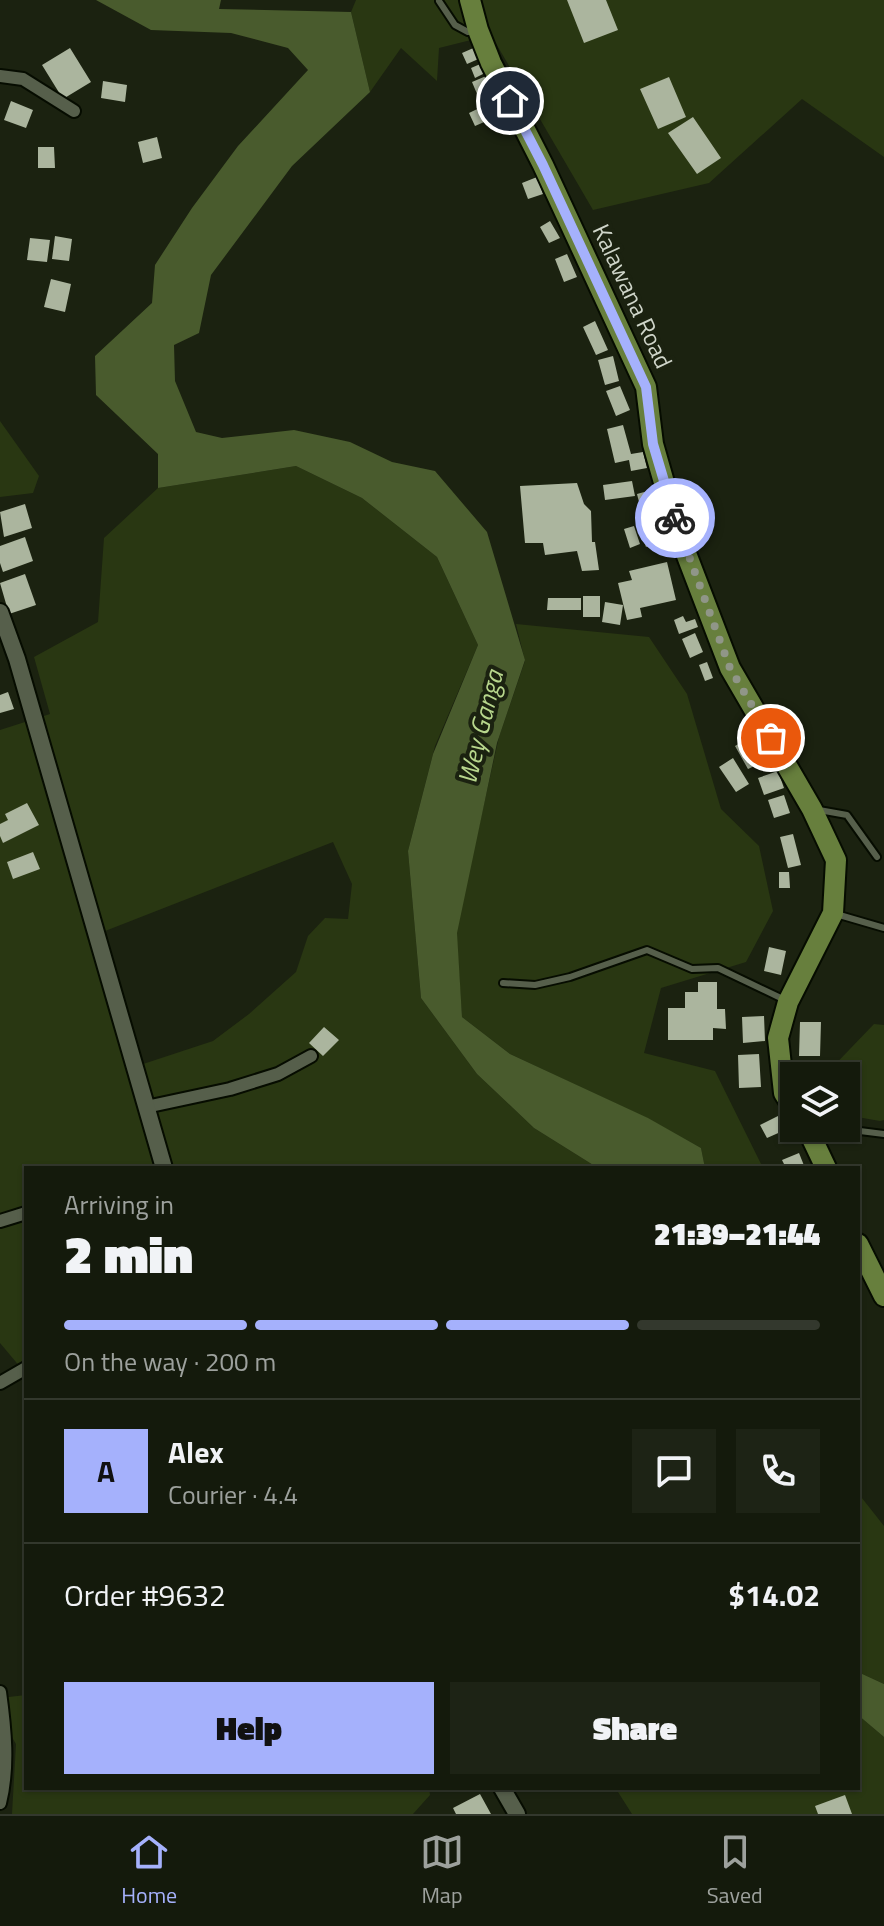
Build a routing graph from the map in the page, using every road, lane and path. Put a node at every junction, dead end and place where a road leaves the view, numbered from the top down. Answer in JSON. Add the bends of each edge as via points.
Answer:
{"nodes":[{"id":1,"x":470,"y":0,"type":"edge"},
{"id":2,"x":439,"y":1,"type":"edge"},
{"id":3,"x":478,"y":30,"type":"junction"},
{"id":4,"x":0,"y":76,"type":"edge"},
{"id":5,"x":74,"y":111,"type":"dead end"},
{"id":6,"x":0,"y":612,"type":"edge"},
{"id":7,"x":812,"y":809,"type":"junction"},
{"id":8,"x":877,"y":857,"type":"dead end"},
{"id":9,"x":833,"y":913,"type":"junction"},
{"id":10,"x":884,"y":928,"type":"edge"},
{"id":11,"x":503,"y":983,"type":"dead end"},
{"id":12,"x":788,"y":1002,"type":"junction"},
{"id":13,"x":311,"y":1056,"type":"dead end"},
{"id":14,"x":781,"y":1062,"type":"edge"},
{"id":15,"x":146,"y":1107,"type":"junction"},
{"id":16,"x":860,"y":1131,"type":"edge"},
{"id":17,"x":884,"y":1134,"type":"edge"},
{"id":18,"x":815,"y":1142,"type":"edge"},
{"id":19,"x":163,"y":1166,"type":"edge"},
{"id":20,"x":825,"y":1166,"type":"edge"},
{"id":21,"x":24,"y":1214,"type":"edge"},
{"id":22,"x":0,"y":1221,"type":"edge"},
{"id":23,"x":860,"y":1248,"type":"edge"},
{"id":24,"x":884,"y":1296,"type":"edge"},
{"id":25,"x":24,"y":1369,"type":"edge"},
{"id":26,"x":0,"y":1383,"type":"edge"},
{"id":27,"x":0,"y":1692,"type":"edge"},
{"id":28,"x":503,"y":1790,"type":"edge"},
{"id":29,"x":0,"y":1803,"type":"edge"},
{"id":30,"x":517,"y":1814,"type":"edge"}],
"edges":[{"from":1,"to":3,"type":"main road","name":"Kalawana Road"},
{"from":2,"to":3,"type":"lane","via":[[455,25],[468,32]]},
{"from":3,"to":7,"type":"main road","name":"Kalawana Road","via":[[646,387],[653,444],[679,535],[730,668]]},
{"from":4,"to":5,"type":"street","via":[[23,79]]},
{"from":6,"to":15,"type":"street"},
{"from":7,"to":8,"type":"lane","via":[[847,815]]},
{"from":7,"to":9,"type":"main road","name":"Kalawana Road","via":[[836,860]]},
{"from":9,"to":10,"type":"lane"},
{"from":9,"to":12,"type":"main road","name":"Kalawana Road"},
{"from":11,"to":12,"type":"lane","via":[[535,985],[570,977],[647,950],[692,969],[718,968]]},
{"from":12,"to":14,"type":"main road","name":"Kalawana Road","via":[[778,1038]]},
{"from":13,"to":15,"type":"street","via":[[278,1074],[230,1089]]},
{"from":15,"to":19,"type":"street"},
{"from":16,"to":17,"type":"lane"},
{"from":18,"to":20,"type":"main road"},
{"from":21,"to":22,"type":"street"},
{"from":23,"to":24,"type":"main road"},
{"from":25,"to":26,"type":"street"},
{"from":27,"to":29,"type":"street","via":[[5,1733]]},
{"from":28,"to":30,"type":"street"}]}
